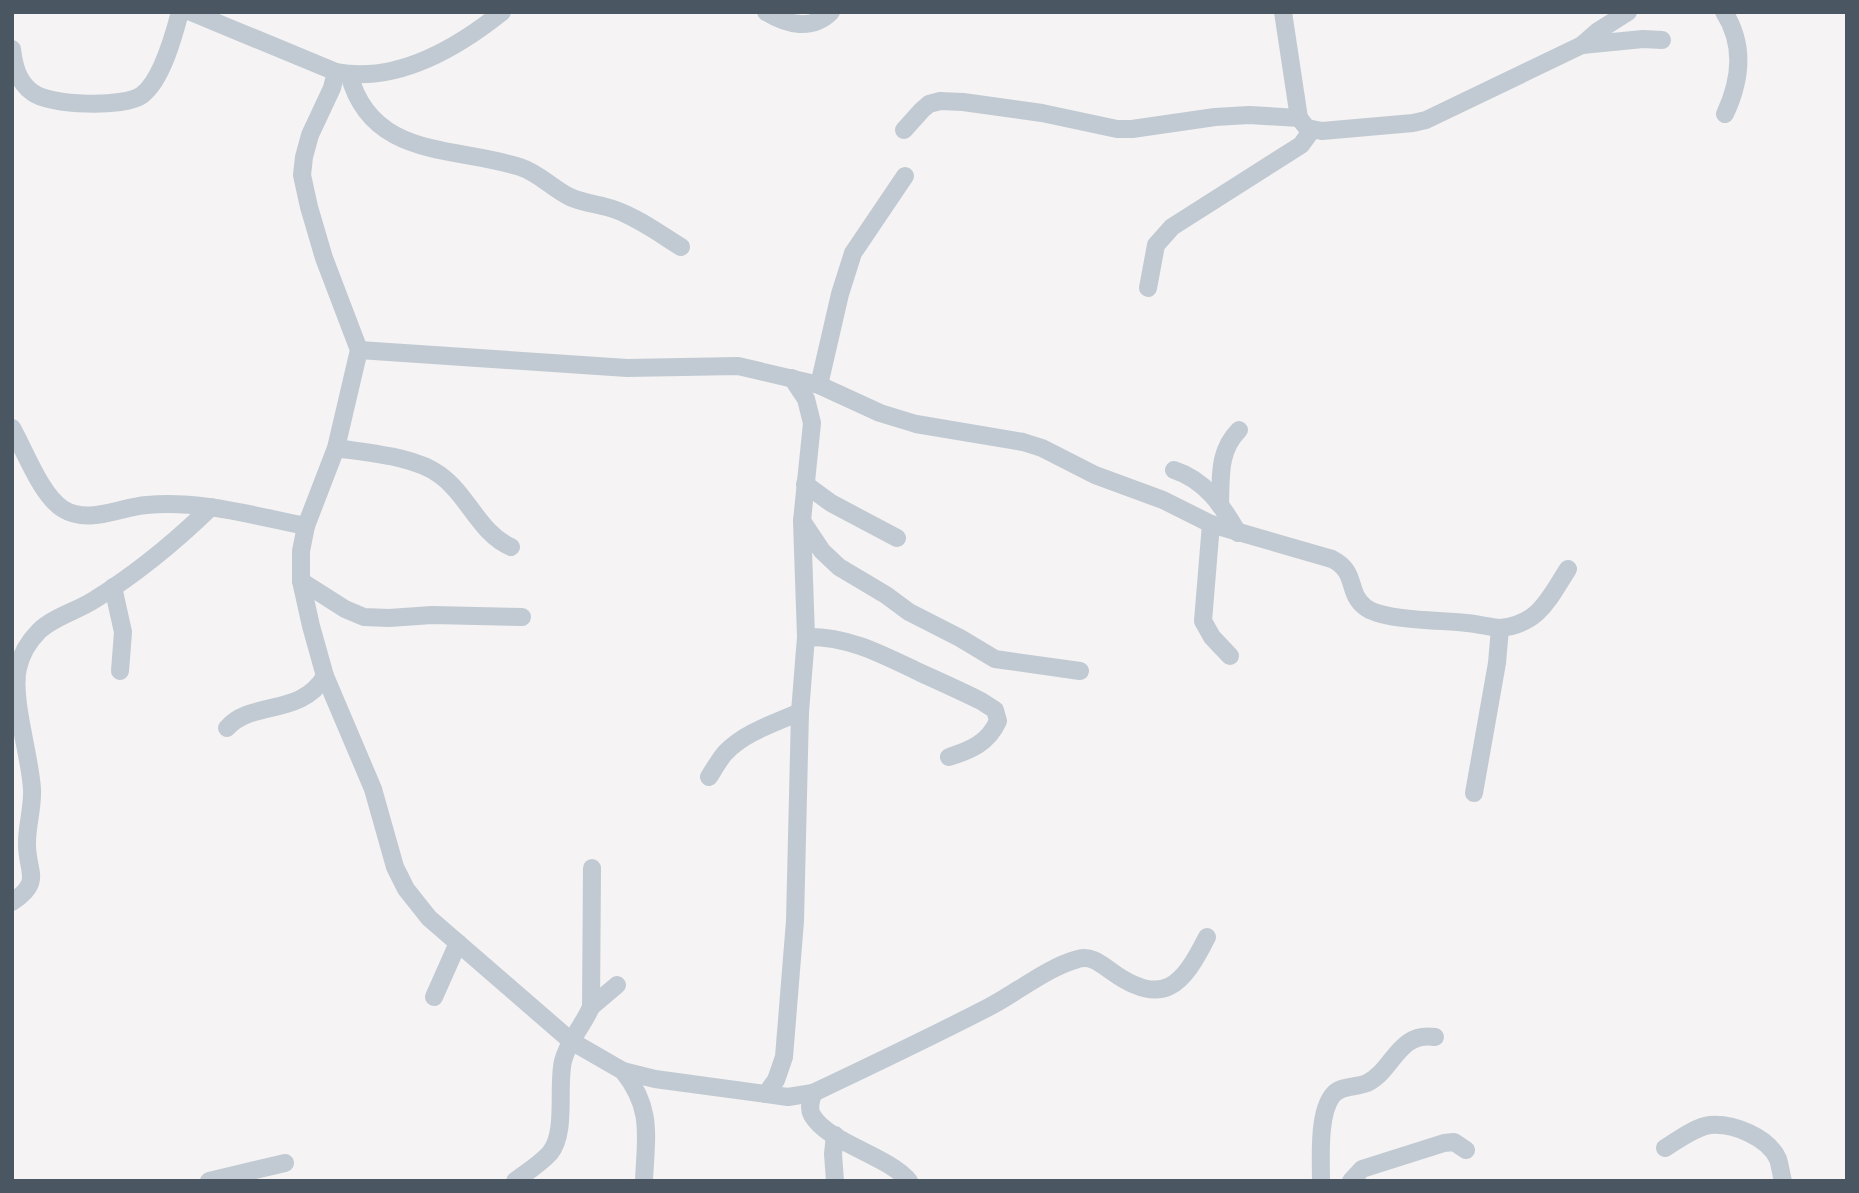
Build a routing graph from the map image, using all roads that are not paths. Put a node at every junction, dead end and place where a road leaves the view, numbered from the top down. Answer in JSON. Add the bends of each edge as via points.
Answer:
{"nodes":[{"id":1,"x":180,"y":12,"type":"edge"},
{"id":2,"x":191,"y":12,"type":"edge"},
{"id":3,"x":502,"y":12,"type":"edge"},
{"id":4,"x":766,"y":12,"type":"edge"},
{"id":5,"x":831,"y":12,"type":"edge"},
{"id":6,"x":1283,"y":12,"type":"edge"},
{"id":7,"x":1628,"y":12,"type":"edge"},
{"id":8,"x":1724,"y":12,"type":"edge"},
{"id":9,"x":1662,"y":40,"type":"dead end"},
{"id":10,"x":1582,"y":45,"type":"junction"},
{"id":11,"x":12,"y":50,"type":"edge"},
{"id":12,"x":343,"y":73,"type":"junction"},
{"id":13,"x":1725,"y":114,"type":"dead end"},
{"id":14,"x":1306,"y":124,"type":"junction"},
{"id":15,"x":904,"y":130,"type":"dead end"},
{"id":16,"x":905,"y":176,"type":"dead end"},
{"id":17,"x":681,"y":247,"type":"dead end"},
{"id":18,"x":1148,"y":288,"type":"dead end"},
{"id":19,"x":359,"y":350,"type":"junction"},
{"id":20,"x":792,"y":378,"type":"junction"},
{"id":21,"x":819,"y":386,"type":"junction"},
{"id":22,"x":12,"y":428,"type":"edge"},
{"id":23,"x":1239,"y":430,"type":"dead end"},
{"id":24,"x":337,"y":448,"type":"junction"},
{"id":25,"x":1174,"y":470,"type":"dead end"},
{"id":26,"x":805,"y":484,"type":"junction"},
{"id":27,"x":1220,"y":505,"type":"junction"},
{"id":28,"x":211,"y":507,"type":"junction"},
{"id":29,"x":802,"y":521,"type":"junction"},
{"id":30,"x":1211,"y":524,"type":"junction"},
{"id":31,"x":306,"y":526,"type":"junction"},
{"id":32,"x":1238,"y":533,"type":"junction"},
{"id":33,"x":897,"y":538,"type":"dead end"},
{"id":34,"x":511,"y":547,"type":"dead end"},
{"id":35,"x":1568,"y":569,"type":"dead end"},
{"id":36,"x":301,"y":581,"type":"junction"},
{"id":37,"x":113,"y":587,"type":"junction"},
{"id":38,"x":522,"y":617,"type":"dead end"},
{"id":39,"x":1500,"y":628,"type":"junction"},
{"id":40,"x":806,"y":637,"type":"junction"},
{"id":41,"x":1230,"y":656,"type":"dead end"},
{"id":42,"x":120,"y":671,"type":"dead end"},
{"id":43,"x":1080,"y":671,"type":"dead end"},
{"id":44,"x":325,"y":676,"type":"junction"},
{"id":45,"x":800,"y":712,"type":"junction"},
{"id":46,"x":227,"y":728,"type":"dead end"},
{"id":47,"x":949,"y":757,"type":"dead end"},
{"id":48,"x":709,"y":777,"type":"dead end"},
{"id":49,"x":1474,"y":793,"type":"dead end"},
{"id":50,"x":592,"y":868,"type":"dead end"},
{"id":51,"x":12,"y":902,"type":"edge"},
{"id":52,"x":1208,"y":937,"type":"dead end"},
{"id":53,"x":458,"y":943,"type":"junction"},
{"id":54,"x":617,"y":985,"type":"dead end"},
{"id":55,"x":434,"y":997,"type":"dead end"},
{"id":56,"x":591,"y":1007,"type":"junction"},
{"id":57,"x":1435,"y":1037,"type":"dead end"},
{"id":58,"x":570,"y":1041,"type":"junction"},
{"id":59,"x":623,"y":1071,"type":"junction"},
{"id":60,"x":813,"y":1093,"type":"junction"},
{"id":61,"x":766,"y":1094,"type":"junction"},
{"id":62,"x":835,"y":1135,"type":"junction"},
{"id":63,"x":1665,"y":1148,"type":"dead end"},
{"id":64,"x":1466,"y":1150,"type":"dead end"},
{"id":65,"x":285,"y":1163,"type":"dead end"},
{"id":66,"x":209,"y":1181,"type":"edge"},
{"id":67,"x":515,"y":1181,"type":"edge"},
{"id":68,"x":644,"y":1181,"type":"edge"},
{"id":69,"x":835,"y":1181,"type":"edge"},
{"id":70,"x":909,"y":1181,"type":"edge"},
{"id":71,"x":1321,"y":1181,"type":"edge"},
{"id":72,"x":1351,"y":1181,"type":"edge"},
{"id":73,"x":1783,"y":1181,"type":"edge"}],
"edges":[{"from":1,"to":11,"type":"street","via":[[155,79],[143,95],[129,100],[68,102],[37,95],[19,77]]},
{"from":2,"to":12,"type":"street"},
{"from":3,"to":12,"type":"street","via":[[448,49],[414,64]]},
{"from":4,"to":5,"type":"street","via":[[804,24],[815,24]]},
{"from":6,"to":14,"type":"street"},
{"from":7,"to":10,"type":"street"},
{"from":8,"to":13,"type":"street","via":[[1737,43],[1739,65]]},
{"from":9,"to":10,"type":"street"},
{"from":10,"to":14,"type":"street","via":[[1426,120],[1322,131]]},
{"from":12,"to":17,"type":"street","via":[[367,110],[392,136],[519,167],[568,196],[643,222]]},
{"from":12,"to":19,"type":"street","via":[[310,135],[302,176],[324,258]]},
{"from":14,"to":15,"type":"street","via":[[1249,115],[1132,130],[940,101],[922,110]]},
{"from":14,"to":18,"type":"street","via":[[1301,145],[1160,238]]},
{"from":16,"to":21,"type":"street","via":[[853,253]]},
{"from":19,"to":20,"type":"street","via":[[627,368],[738,366]]},
{"from":19,"to":24,"type":"street"},
{"from":20,"to":21,"type":"street"},
{"from":20,"to":26,"type":"street","via":[[806,399],[812,423]]},
{"from":21,"to":30,"type":"street","via":[[916,424],[1042,448]]},
{"from":22,"to":28,"type":"street","via":[[48,495],[73,514],[100,515],[146,505]]},
{"from":23,"to":27,"type":"street","via":[[1223,454]]},
{"from":24,"to":31,"type":"street"},
{"from":24,"to":34,"type":"street","via":[[430,469],[450,483],[494,538]]},
{"from":25,"to":27,"type":"street","via":[[1200,482]]},
{"from":26,"to":29,"type":"street"},
{"from":26,"to":33,"type":"street"},
{"from":27,"to":32,"type":"street"},
{"from":28,"to":31,"type":"street"},
{"from":28,"to":37,"type":"street"},
{"from":29,"to":40,"type":"street"},
{"from":29,"to":43,"type":"street","via":[[839,567],[995,659]]},
{"from":30,"to":32,"type":"street"},
{"from":30,"to":41,"type":"street","via":[[1203,621]]},
{"from":31,"to":36,"type":"street"},
{"from":32,"to":39,"type":"street","via":[[1340,563],[1362,605],[1375,612]]},
{"from":35,"to":39,"type":"street","via":[[1533,618]]},
{"from":36,"to":38,"type":"street","via":[[364,617]]},
{"from":36,"to":44,"type":"street"},
{"from":37,"to":42,"type":"street","via":[[123,632]]},
{"from":37,"to":51,"type":"street","via":[[40,630],[18,668],[16,690],[32,793],[26,842],[33,877],[28,890]]},
{"from":39,"to":49,"type":"street"},
{"from":40,"to":45,"type":"street"},
{"from":40,"to":47,"type":"street","via":[[856,643],[882,653],[995,710],[998,721],[987,738],[970,751]]},
{"from":44,"to":46,"type":"street","via":[[310,695],[235,720]]},
{"from":44,"to":53,"type":"street","via":[[373,789],[405,889]]},
{"from":45,"to":48,"type":"street","via":[[737,743]]},
{"from":45,"to":61,"type":"street","via":[[795,921],[784,1057]]},
{"from":50,"to":56,"type":"street"},
{"from":52,"to":60,"type":"street","via":[[1185,976],[1165,989],[1136,985],[1095,960],[1077,959]]},
{"from":53,"to":55,"type":"street"},
{"from":53,"to":58,"type":"street"},
{"from":54,"to":56,"type":"street"},
{"from":56,"to":58,"type":"street"},
{"from":57,"to":71,"type":"street","via":[[1415,1039],[1372,1080],[1332,1096],[1326,1109]]},
{"from":58,"to":59,"type":"street"},
{"from":58,"to":67,"type":"street","via":[[563,1060],[554,1146]]},
{"from":59,"to":61,"type":"street"},
{"from":59,"to":68,"type":"street","via":[[636,1087],[646,1114]]},
{"from":60,"to":61,"type":"street"},
{"from":60,"to":62,"type":"street","via":[[811,1114]]},
{"from":62,"to":69,"type":"street"},
{"from":62,"to":70,"type":"street","via":[[899,1170]]},
{"from":63,"to":73,"type":"street","via":[[1709,1125],[1727,1126],[1770,1148]]},
{"from":64,"to":72,"type":"street","via":[[1454,1142],[1444,1143],[1362,1169]]},
{"from":65,"to":66,"type":"street"}]}
